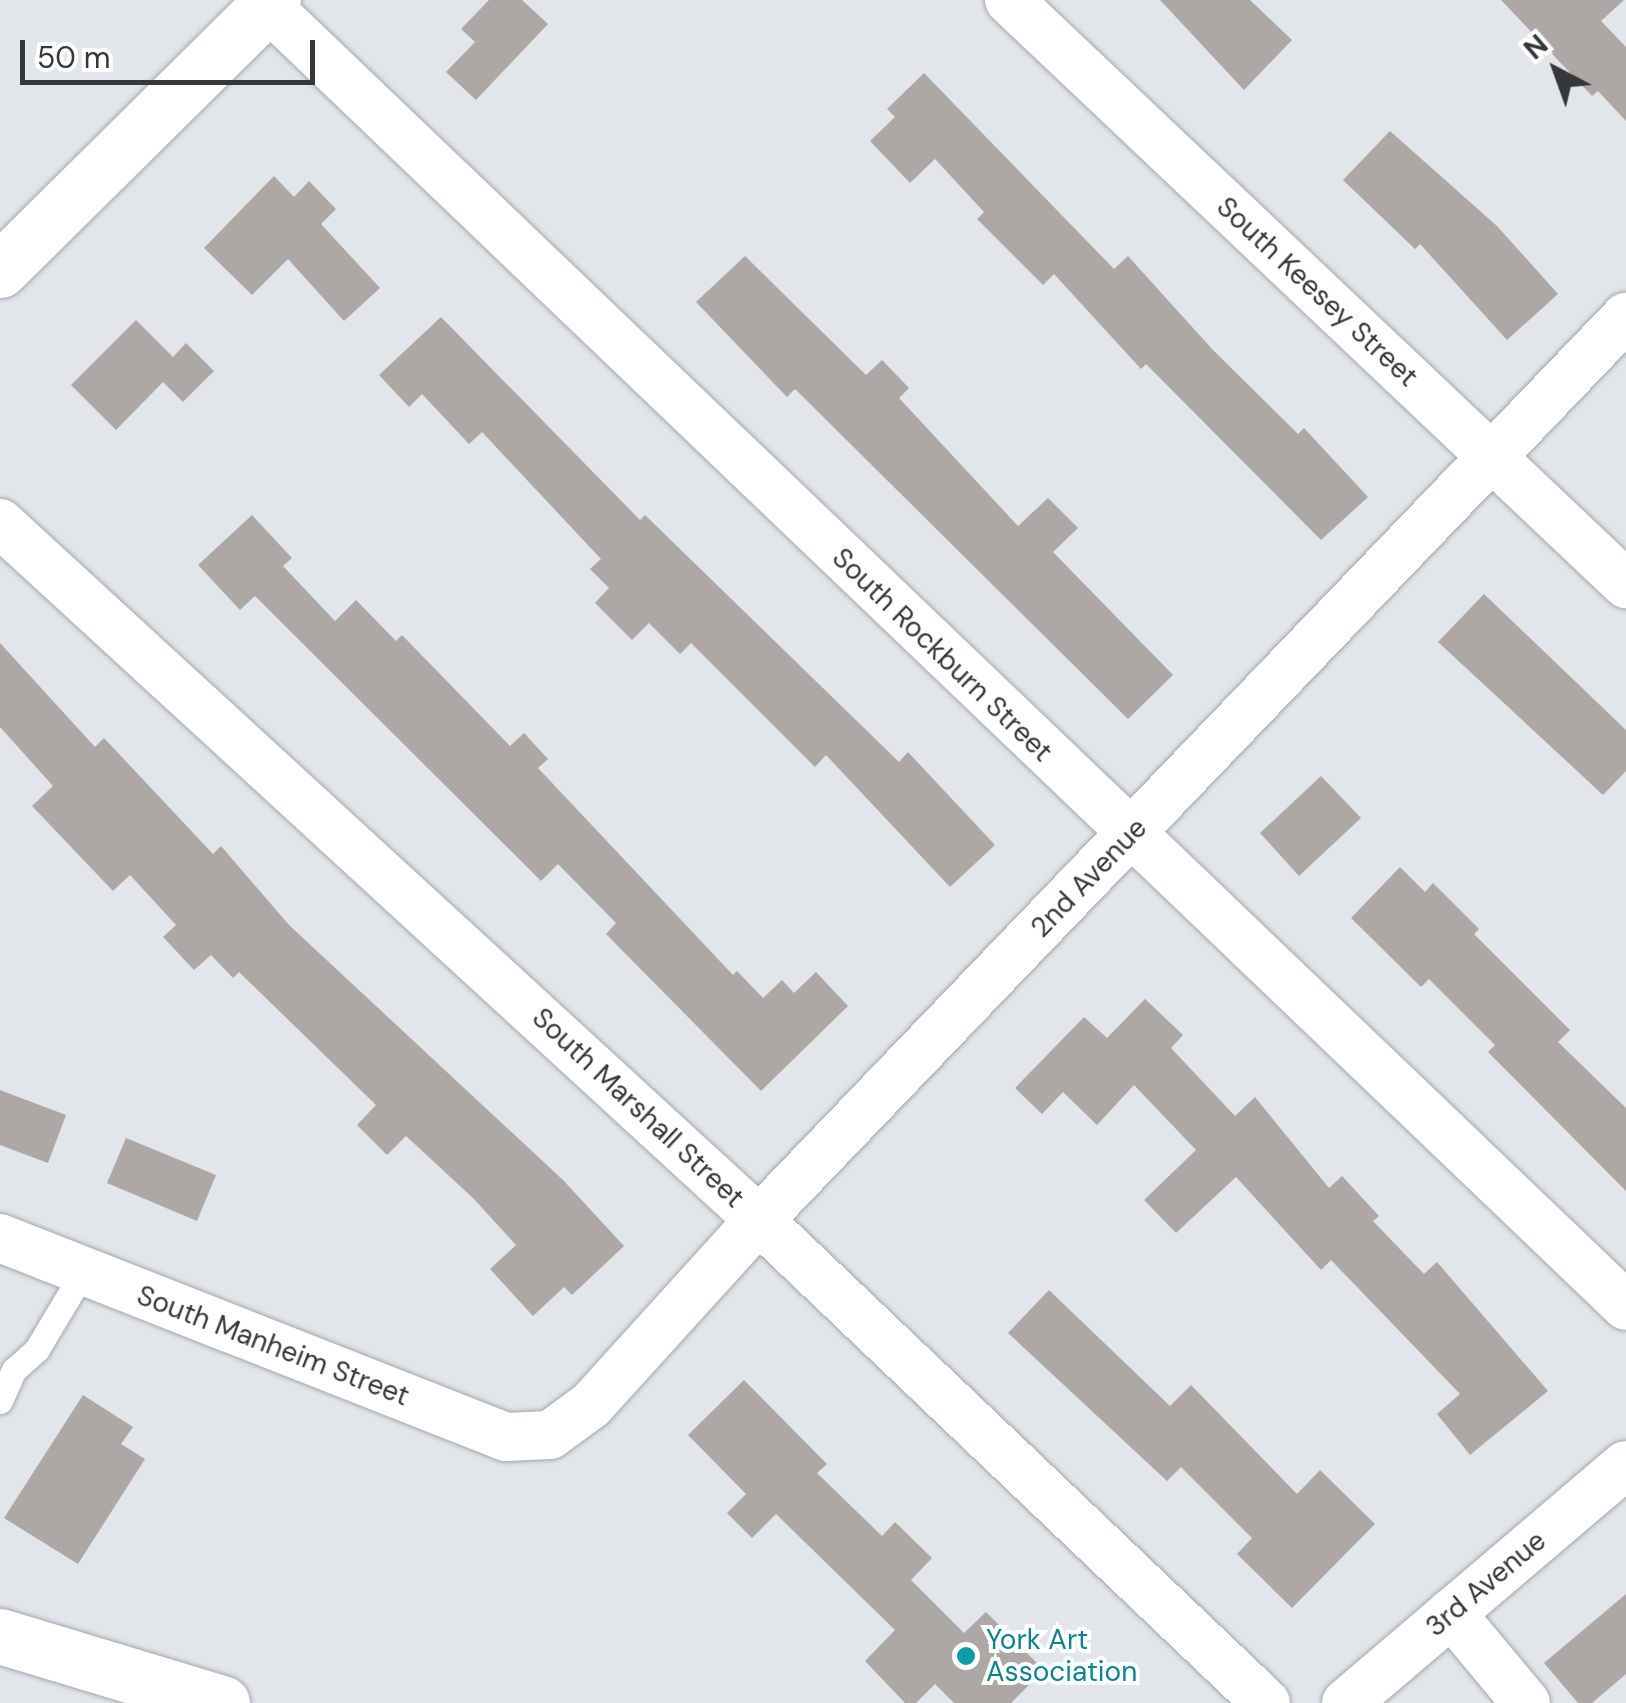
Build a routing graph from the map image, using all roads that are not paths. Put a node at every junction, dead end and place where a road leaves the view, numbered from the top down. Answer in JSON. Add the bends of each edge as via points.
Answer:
{"nodes":[{"id":1,"x":1009,"y":0,"type":"edge"},
{"id":2,"x":267,"y":2,"type":"edge"},
{"id":3,"x":0,"y":270,"type":"edge"},
{"id":4,"x":1626,"y":317,"type":"edge"},
{"id":5,"x":1493,"y":458,"type":"junction"},
{"id":6,"x":0,"y":523,"type":"edge"},
{"id":7,"x":1626,"y":584,"type":"edge"},
{"id":8,"x":1129,"y":836,"type":"junction"},
{"id":9,"x":760,"y":1220,"type":"junction"},
{"id":10,"x":0,"y":1238,"type":"edge"},
{"id":11,"x":83,"y":1272,"type":"junction"},
{"id":12,"x":1626,"y":1306,"type":"edge"},
{"id":13,"x":7,"y":1367,"type":"edge"},
{"id":14,"x":0,"y":1401,"type":"edge"},
{"id":15,"x":550,"y":1435,"type":"joint"},
{"id":16,"x":1626,"y":1465,"type":"edge"},
{"id":17,"x":1451,"y":1613,"type":"junction"},
{"id":18,"x":0,"y":1636,"type":"edge"},
{"id":19,"x":0,"y":1676,"type":"edge"},
{"id":20,"x":152,"y":1703,"type":"edge"},
{"id":21,"x":222,"y":1703,"type":"edge"},
{"id":22,"x":1266,"y":1703,"type":"edge"},
{"id":23,"x":1346,"y":1703,"type":"edge"},
{"id":24,"x":1526,"y":1703,"type":"edge"}],
"edges":[{"from":1,"to":5,"type":"street","name":"South Keesey Street"},
{"from":2,"to":3,"type":"main road"},
{"from":2,"to":8,"type":"street","name":"South Rockburn Street"},
{"from":4,"to":5,"type":"street","name":"2nd Avenue"},
{"from":5,"to":7,"type":"street","name":"South Keesey Street"},
{"from":5,"to":8,"type":"street","name":"2nd Avenue"},
{"from":6,"to":9,"type":"street","name":"South Marshall Street"},
{"from":8,"to":9,"type":"street","name":"2nd Avenue"},
{"from":8,"to":12,"type":"street","name":"South Rockburn Street"},
{"from":9,"to":15,"type":"street","name":"2nd Avenue","via":[[591,1405]]},
{"from":9,"to":22,"type":"street","name":"South Marshall Street"},
{"from":10,"to":11,"type":"street","name":"South Manheim Street"},
{"from":11,"to":13,"type":"lane","via":[[37,1349]]},
{"from":11,"to":15,"type":"street","name":"South Manheim Street","via":[[506,1436]]},
{"from":13,"to":14,"type":"lane"},
{"from":16,"to":17,"type":"street","name":"3rd Avenue"},
{"from":17,"to":23,"type":"street","name":"3rd Avenue"},
{"from":17,"to":24,"type":"street"},
{"from":18,"to":21,"type":"main road"},
{"from":19,"to":20,"type":"main road"}]}
